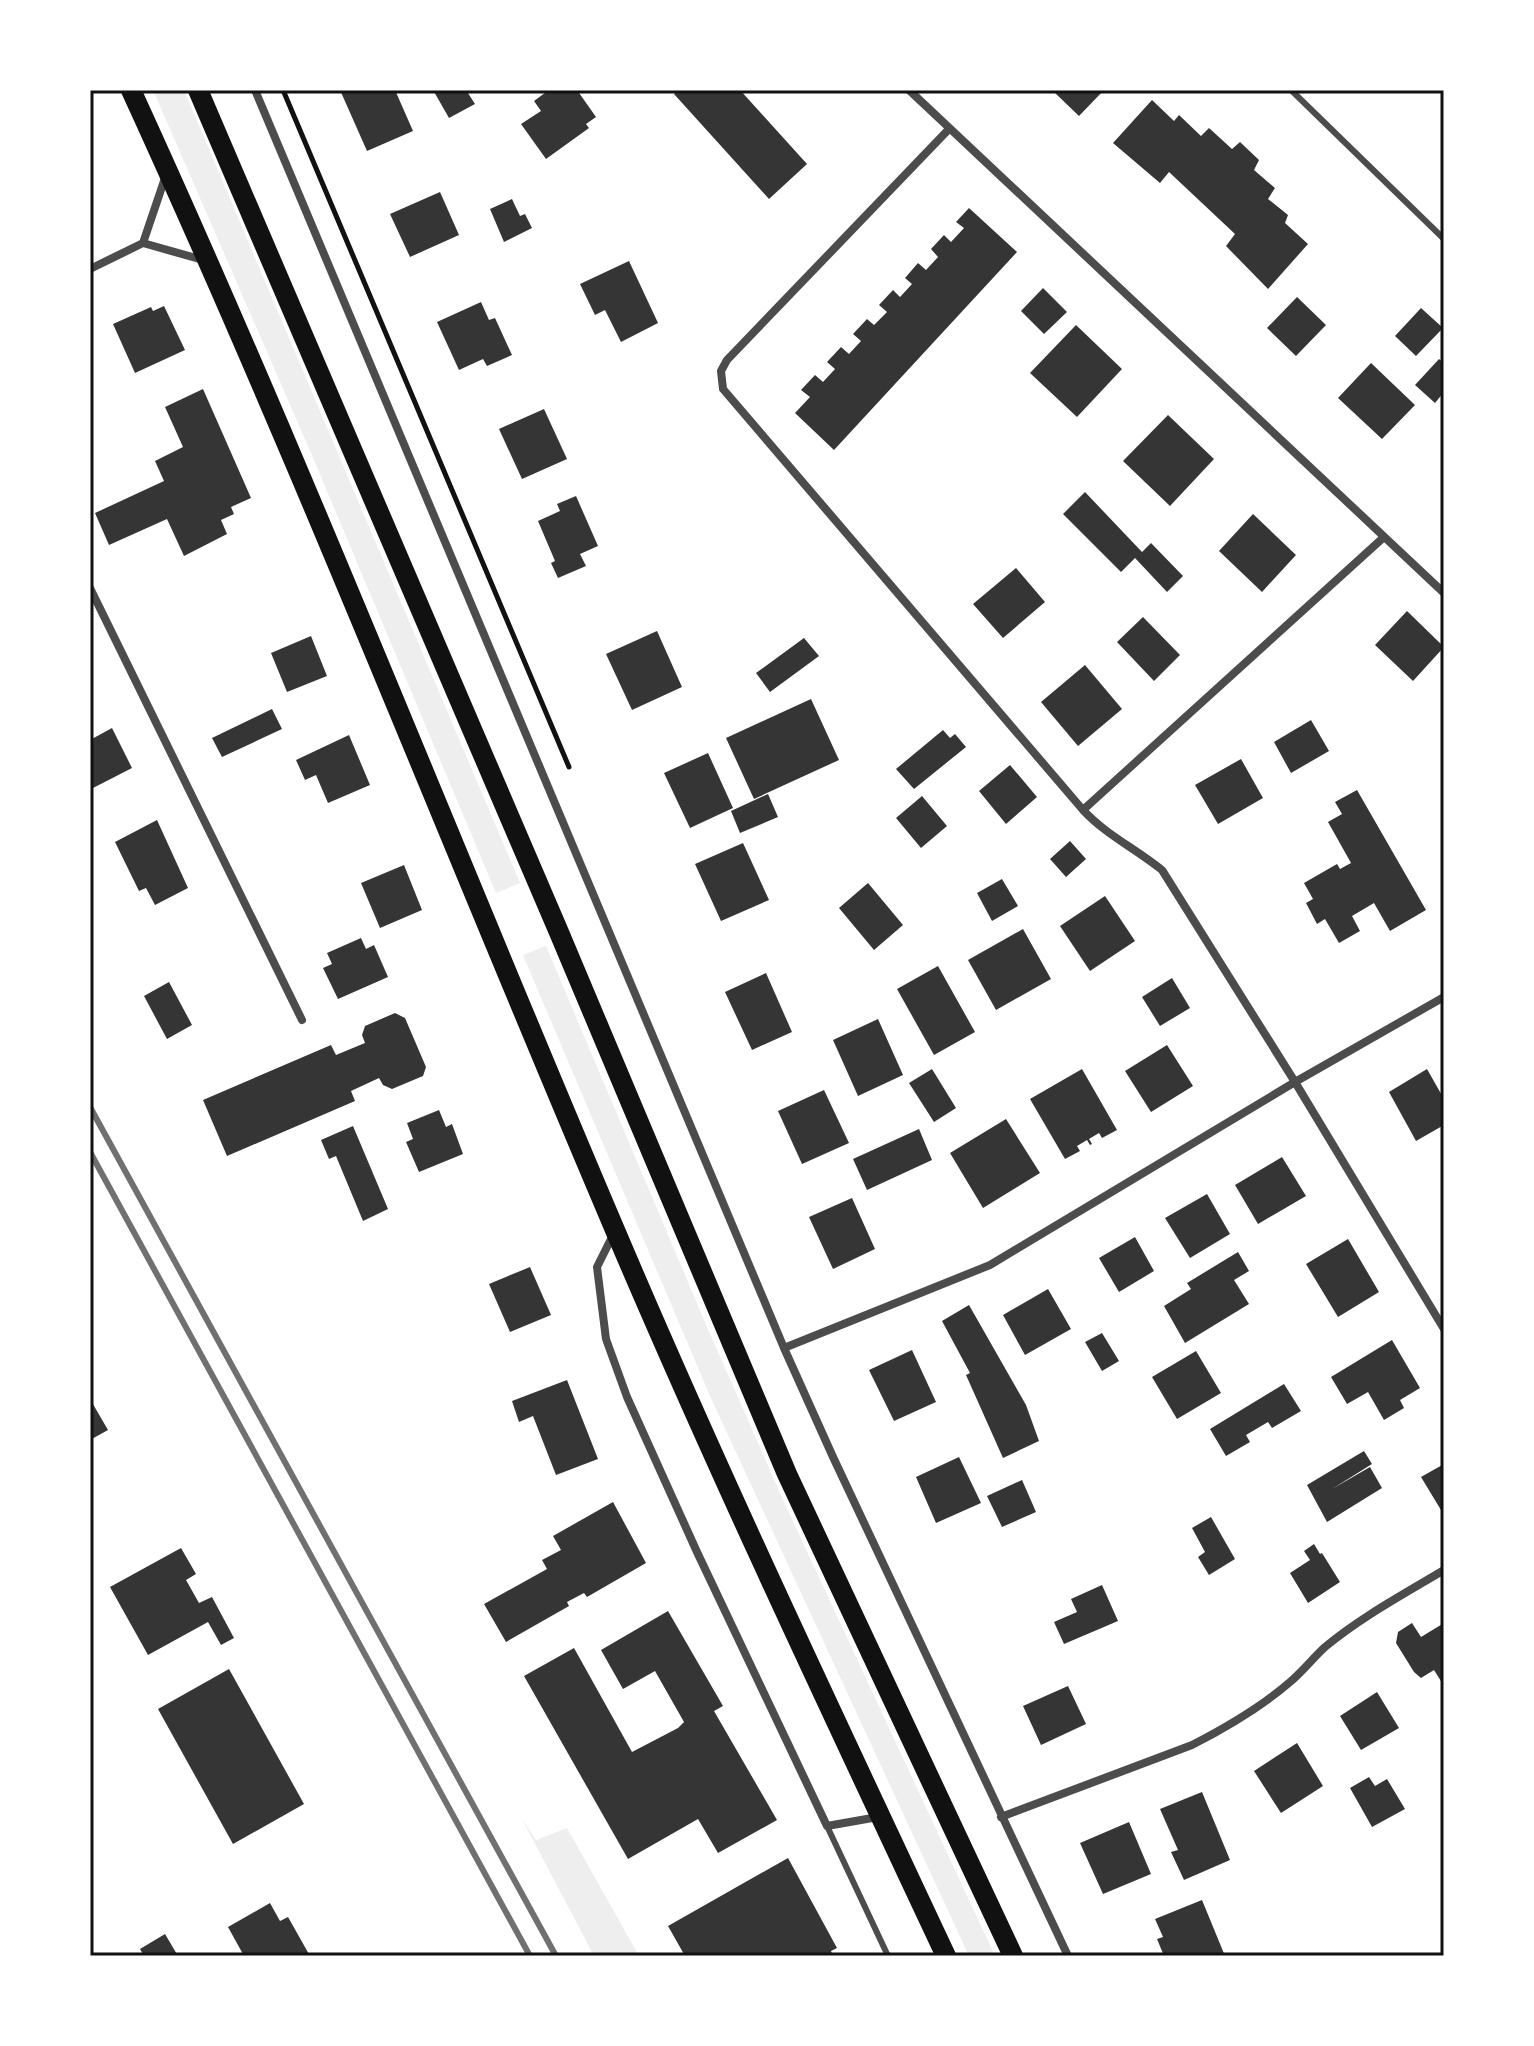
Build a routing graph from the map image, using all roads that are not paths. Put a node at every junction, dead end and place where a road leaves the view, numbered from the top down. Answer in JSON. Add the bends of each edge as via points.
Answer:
{"nodes":[{"id":1,"x":131,"y":90,"type":"edge"},
{"id":2,"x":198,"y":90,"type":"edge"},
{"id":3,"x":255,"y":90,"type":"edge"},
{"id":4,"x":909,"y":90,"type":"edge"},
{"id":5,"x":1291,"y":90,"type":"edge"},
{"id":6,"x":949,"y":129,"type":"junction"},
{"id":7,"x":168,"y":171,"type":"junction"},
{"id":8,"x":1444,"y":239,"type":"edge"},
{"id":9,"x":143,"y":243,"type":"junction"},
{"id":10,"x":208,"y":261,"type":"junction"},
{"id":11,"x":90,"y":269,"type":"edge"},
{"id":12,"x":1384,"y":537,"type":"junction"},
{"id":13,"x":90,"y":588,"type":"edge"},
{"id":14,"x":1444,"y":593,"type":"edge"},
{"id":15,"x":1083,"y":810,"type":"junction"},
{"id":16,"x":1444,"y":997,"type":"edge"},
{"id":17,"x":302,"y":1020,"type":"dead end"},
{"id":18,"x":1295,"y":1082,"type":"junction"},
{"id":19,"x":615,"y":1231,"type":"junction"},
{"id":20,"x":1444,"y":1329,"type":"edge"},
{"id":21,"x":784,"y":1348,"type":"junction"},
{"id":22,"x":1444,"y":1570,"type":"edge"},
{"id":23,"x":880,"y":1817,"type":"junction"},
{"id":24,"x":1001,"y":1817,"type":"junction"},
{"id":25,"x":827,"y":1826,"type":"junction"},
{"id":26,"x":888,"y":1956,"type":"edge"},
{"id":27,"x":946,"y":1956,"type":"edge"},
{"id":28,"x":1013,"y":1956,"type":"edge"},
{"id":29,"x":1068,"y":1956,"type":"edge"}],
"edges":[{"from":1,"to":7,"type":"main road"},
{"from":2,"to":28,"type":"main road","via":[[787,1474]]},
{"from":3,"to":21,"type":"street"},
{"from":4,"to":6,"type":"street"},
{"from":5,"to":8,"type":"lane"},
{"from":6,"to":12,"type":"street"},
{"from":6,"to":15,"type":"street","via":[[727,360],[721,371],[723,389]]},
{"from":7,"to":9,"type":"street"},
{"from":7,"to":10,"type":"main road"},
{"from":9,"to":10,"type":"street"},
{"from":9,"to":11,"type":"street"},
{"from":10,"to":19,"type":"main road"},
{"from":12,"to":14,"type":"street"},
{"from":12,"to":15,"type":"street"},
{"from":13,"to":17,"type":"street"},
{"from":15,"to":18,"type":"street","via":[[1100,828],[1162,870]]},
{"from":16,"to":18,"type":"street"},
{"from":18,"to":20,"type":"street"},
{"from":18,"to":21,"type":"street","via":[[990,1265]]},
{"from":19,"to":23,"type":"main road"},
{"from":19,"to":25,"type":"street","via":[[597,1267],[606,1339],[697,1552]]},
{"from":21,"to":24,"type":"street"},
{"from":22,"to":24,"type":"street","via":[[1359,1623],[1254,1711],[1220,1731]]},
{"from":23,"to":25,"type":"street"},
{"from":23,"to":27,"type":"main road"},
{"from":24,"to":29,"type":"street"},
{"from":25,"to":26,"type":"lane"}]}
